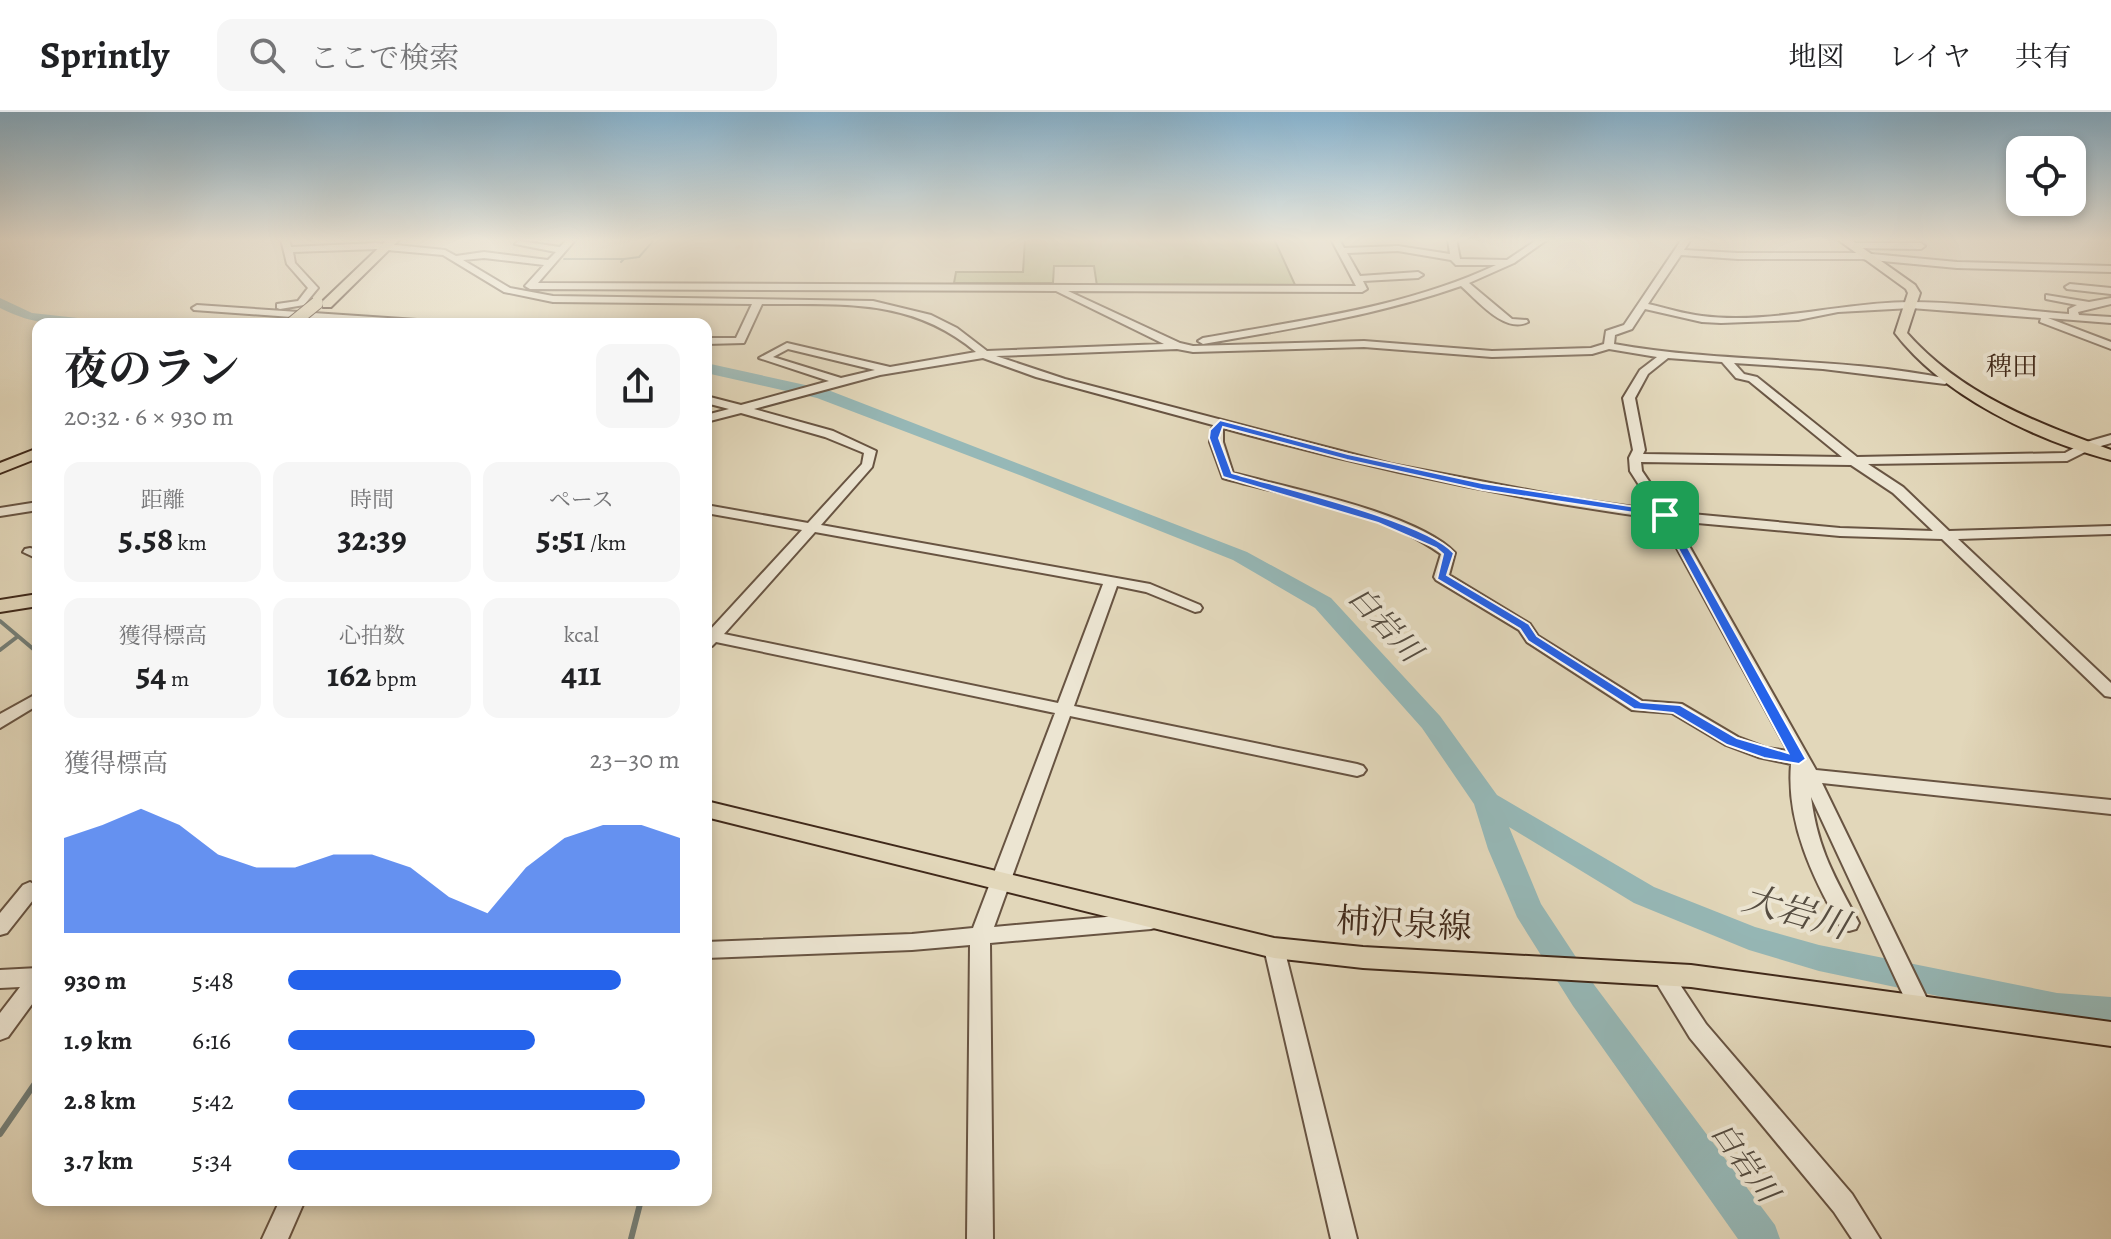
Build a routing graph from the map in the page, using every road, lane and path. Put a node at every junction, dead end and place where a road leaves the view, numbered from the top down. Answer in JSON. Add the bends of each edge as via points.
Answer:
{"nodes":[{"id":1,"x":312,"y":292,"type":"edge"},
{"id":2,"x":332,"y":292,"type":"edge"},
{"id":3,"x":512,"y":292,"type":"edge"},
{"id":4,"x":1062,"y":292,"type":"edge"},
{"id":5,"x":1432,"y":292,"type":"edge"},
{"id":6,"x":1473,"y":292,"type":"edge"},
{"id":7,"x":1652,"y":292,"type":"edge"},
{"id":8,"x":1913,"y":292,"type":"edge"},
{"id":9,"x":2111,"y":294,"type":"edge"},
{"id":10,"x":2049,"y":297,"type":"dead end"},
{"id":11,"x":758,"y":301,"type":"junction"},
{"id":12,"x":2085,"y":304,"type":"junction"},
{"id":13,"x":1911,"y":305,"type":"junction"},
{"id":14,"x":1642,"y":306,"type":"junction"},
{"id":15,"x":308,"y":313,"type":"edge"},
{"id":16,"x":2031,"y":315,"type":"junction"},
{"id":17,"x":366,"y":318,"type":"edge"},
{"id":18,"x":366,"y":318,"type":"edge"},
{"id":19,"x":2076,"y":318,"type":"junction"},
{"id":20,"x":2111,"y":320,"type":"edge"},
{"id":21,"x":1523,"y":322,"type":"dead end"},
{"id":22,"x":712,"y":341,"type":"edge"},
{"id":23,"x":1177,"y":346,"type":"junction"},
{"id":24,"x":1609,"y":346,"type":"junction"},
{"id":25,"x":2111,"y":346,"type":"edge"},
{"id":26,"x":987,"y":354,"type":"junction"},
{"id":27,"x":1620,"y":355,"type":"dead end"},
{"id":28,"x":1725,"y":359,"type":"junction"},
{"id":29,"x":889,"y":370,"type":"junction"},
{"id":30,"x":1945,"y":381,"type":"junction"},
{"id":31,"x":843,"y":382,"type":"junction"},
{"id":32,"x":712,"y":400,"type":"edge"},
{"id":33,"x":744,"y":408,"type":"junction"},
{"id":34,"x":712,"y":417,"type":"edge"},
{"id":35,"x":1220,"y":423,"type":"junction"},
{"id":36,"x":2111,"y":439,"type":"edge"},
{"id":37,"x":2087,"y":446,"type":"junction"},
{"id":38,"x":32,"y":455,"type":"edge"},
{"id":39,"x":2111,"y":455,"type":"edge"},
{"id":40,"x":1635,"y":458,"type":"junction"},
{"id":41,"x":1854,"y":461,"type":"junction"},
{"id":42,"x":32,"y":462,"type":"edge"},
{"id":43,"x":0,"y":468,"type":"edge"},
{"id":44,"x":0,"y":475,"type":"edge"},
{"id":45,"x":32,"y":507,"type":"edge"},
{"id":46,"x":712,"y":510,"type":"edge"},
{"id":47,"x":0,"y":512,"type":"edge"},
{"id":48,"x":1665,"y":515,"type":"junction"},
{"id":49,"x":812,"y":529,"type":"junction"},
{"id":50,"x":2111,"y":530,"type":"edge"},
{"id":51,"x":1944,"y":534,"type":"junction"},
{"id":52,"x":1111,"y":583,"type":"junction"},
{"id":53,"x":32,"y":601,"type":"edge"},
{"id":54,"x":0,"y":606,"type":"edge"},
{"id":55,"x":1195,"y":608,"type":"dead end"},
{"id":56,"x":712,"y":634,"type":"edge"},
{"id":57,"x":712,"y":639,"type":"edge"},
{"id":58,"x":2111,"y":692,"type":"edge"},
{"id":59,"x":32,"y":702,"type":"edge"},
{"id":60,"x":1064,"y":709,"type":"junction"},
{"id":61,"x":0,"y":722,"type":"edge"},
{"id":62,"x":1799,"y":759,"type":"junction"},
{"id":63,"x":1357,"y":770,"type":"dead end"},
{"id":64,"x":1810,"y":776,"type":"junction"},
{"id":65,"x":2111,"y":807,"type":"edge"},
{"id":66,"x":712,"y":810,"type":"edge"},
{"id":67,"x":998,"y":881,"type":"junction"},
{"id":68,"x":30,"y":890,"type":"dead end"},
{"id":69,"x":1157,"y":921,"type":"junction"},
{"id":70,"x":1849,"y":923,"type":"dead end"},
{"id":71,"x":0,"y":927,"type":"edge"},
{"id":72,"x":980,"y":936,"type":"junction"},
{"id":73,"x":1274,"y":948,"type":"junction"},
{"id":74,"x":712,"y":950,"type":"edge"},
{"id":75,"x":1662,"y":974,"type":"junction"},
{"id":76,"x":32,"y":978,"type":"edge"},
{"id":77,"x":0,"y":979,"type":"edge"},
{"id":78,"x":32,"y":986,"type":"edge"},
{"id":79,"x":1915,"y":998,"type":"junction"},
{"id":80,"x":0,"y":1030,"type":"edge"},
{"id":81,"x":2111,"y":1034,"type":"edge"},
{"id":82,"x":290,"y":1206,"type":"edge"},
{"id":83,"x":275,"y":1239,"type":"edge"},
{"id":84,"x":980,"y":1239,"type":"edge"},
{"id":85,"x":1344,"y":1239,"type":"edge"},
{"id":86,"x":1867,"y":1239,"type":"edge"}],
"edges":[{"from":1,"to":15,"type":"street"},
{"from":2,"to":15,"type":"main road"},
{"from":3,"to":11,"type":"street","via":[[583,300]]},
{"from":4,"to":23,"type":"street"},
{"from":5,"to":23,"type":"street"},
{"from":6,"to":21,"type":"street","via":[[1510,322]]},
{"from":7,"to":14,"type":"street"},
{"from":8,"to":13,"type":"main road"},
{"from":9,"to":12,"type":"street","via":[[2102,306]]},
{"from":10,"to":12,"type":"street"},
{"from":11,"to":22,"type":"street","via":[[740,341]]},
{"from":11,"to":26,"type":"street","via":[[904,308],[929,315]]},
{"from":12,"to":19,"type":"street","via":[[2072,311]]},
{"from":13,"to":14,"type":"street","via":[[1721,320]]},
{"from":13,"to":16,"type":"street"},
{"from":13,"to":30,"type":"main road","via":[[1901,333]]},
{"from":14,"to":24,"type":"street","via":[[1628,327],[1610,333]]},
{"from":15,"to":15,"type":"street","via":[[197,308],[270,308]]},
{"from":15,"to":17,"type":"street"},
{"from":15,"to":18,"type":"street"},
{"from":16,"to":19,"type":"street"},
{"from":16,"to":25,"type":"street"},
{"from":19,"to":20,"type":"street"},
{"from":23,"to":24,"type":"street","via":[[1364,344],[1492,354]]},
{"from":23,"to":26,"type":"street"},
{"from":24,"to":28,"type":"street"},
{"from":26,"to":29,"type":"street"},
{"from":26,"to":35,"type":"street"},
{"from":27,"to":40,"type":"street","via":[[1663,358],[1644,372],[1629,398],[1639,450]]},
{"from":28,"to":30,"type":"street"},
{"from":28,"to":41,"type":"street","via":[[1740,376],[1753,379]]},
{"from":29,"to":31,"type":"street"},
{"from":29,"to":31,"type":"street","via":[[787,346],[764,358]]},
{"from":30,"to":37,"type":"main road"},
{"from":31,"to":33,"type":"street"},
{"from":32,"to":33,"type":"street"},
{"from":33,"to":34,"type":"street"},
{"from":33,"to":49,"type":"street","via":[[870,451],[868,464]]},
{"from":35,"to":48,"type":"street","via":[[1466,483]]},
{"from":35,"to":62,"type":"street","via":[[1214,438],[1227,475],[1382,521],[1440,545],[1448,553],[1441,577],[1525,627],[1532,639],[1638,706],[1676,708],[1732,741]]},
{"from":36,"to":37,"type":"street"},
{"from":37,"to":39,"type":"main road"},
{"from":37,"to":41,"type":"street","via":[[2067,457]]},
{"from":38,"to":43,"type":"main road"},
{"from":40,"to":41,"type":"street"},
{"from":40,"to":48,"type":"street","via":[[1636,471]]},
{"from":41,"to":51,"type":"street","via":[[1898,490]]},
{"from":42,"to":44,"type":"main road"},
{"from":45,"to":47,"type":"street"},
{"from":46,"to":49,"type":"street"},
{"from":48,"to":51,"type":"street"},
{"from":48,"to":62,"type":"street"},
{"from":49,"to":52,"type":"street"},
{"from":49,"to":56,"type":"street"},
{"from":50,"to":51,"type":"street"},
{"from":51,"to":58,"type":"street"},
{"from":52,"to":55,"type":"street","via":[[1150,588]]},
{"from":52,"to":60,"type":"street"},
{"from":53,"to":54,"type":"main road"},
{"from":57,"to":60,"type":"street"},
{"from":59,"to":61,"type":"street"},
{"from":60,"to":63,"type":"street"},
{"from":60,"to":67,"type":"street"},
{"from":62,"to":64,"type":"street"},
{"from":62,"to":70,"type":"street","via":[[1806,836],[1821,877]]},
{"from":64,"to":65,"type":"street"},
{"from":64,"to":79,"type":"street"},
{"from":66,"to":67,"type":"main road","name":"柿沢泉線"},
{"from":67,"to":69,"type":"main road","name":"柿沢泉線"},
{"from":67,"to":72,"type":"street"},
{"from":68,"to":71,"type":"street"},
{"from":69,"to":72,"type":"street"},
{"from":69,"to":73,"type":"main road","name":"柿沢泉線"},
{"from":72,"to":74,"type":"street"},
{"from":72,"to":84,"type":"street"},
{"from":73,"to":75,"type":"main road","name":"柿沢泉線","via":[[1365,959]]},
{"from":73,"to":85,"type":"street"},
{"from":75,"to":79,"type":"main road","name":"柿沢泉線"},
{"from":75,"to":86,"type":"street","via":[[1698,1031],[1843,1203]]},
{"from":76,"to":77,"type":"street"},
{"from":78,"to":80,"type":"street"},
{"from":79,"to":81,"type":"main road","name":"柿沢泉線"},
{"from":82,"to":83,"type":"street"}]}
